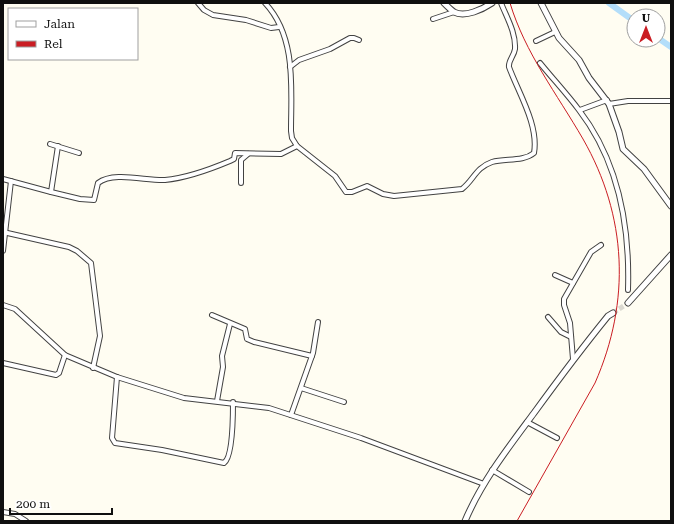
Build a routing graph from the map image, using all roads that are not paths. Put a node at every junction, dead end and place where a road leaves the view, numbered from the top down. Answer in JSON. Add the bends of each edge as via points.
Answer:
{"nodes":[{"id":1,"x":198,"y":3,"type":"edge"},
{"id":2,"x":266,"y":3,"type":"edge"},
{"id":3,"x":444,"y":3,"type":"edge"},
{"id":4,"x":492,"y":3,"type":"edge"},
{"id":5,"x":501,"y":3,"type":"edge"},
{"id":6,"x":541,"y":3,"type":"edge"},
{"id":7,"x":454,"y":12,"type":"junction"},
{"id":8,"x":432,"y":19,"type":"dead end"},
{"id":9,"x":280,"y":26,"type":"junction"},
{"id":10,"x":555,"y":32,"type":"junction"},
{"id":11,"x":359,"y":40,"type":"dead end"},
{"id":12,"x":536,"y":41,"type":"dead end"},
{"id":13,"x":540,"y":63,"type":"dead end"},
{"id":14,"x":290,"y":67,"type":"junction"},
{"id":15,"x":671,"y":101,"type":"edge"},
{"id":16,"x":608,"y":102,"type":"junction"},
{"id":17,"x":580,"y":110,"type":"junction"},
{"id":18,"x":50,"y":144,"type":"dead end"},
{"id":19,"x":58,"y":146,"type":"junction"},
{"id":20,"x":297,"y":146,"type":"junction"},
{"id":21,"x":79,"y":153,"type":"dead end"},
{"id":22,"x":248,"y":154,"type":"junction"},
{"id":23,"x":3,"y":179,"type":"edge"},
{"id":24,"x":11,"y":180,"type":"junction"},
{"id":25,"x":241,"y":183,"type":"dead end"},
{"id":26,"x":50,"y":192,"type":"junction"},
{"id":27,"x":671,"y":206,"type":"edge"},
{"id":28,"x":4,"y":232,"type":"edge"},
{"id":29,"x":601,"y":245,"type":"dead end"},
{"id":30,"x":3,"y":251,"type":"edge"},
{"id":31,"x":671,"y":255,"type":"edge"},
{"id":32,"x":555,"y":275,"type":"dead end"},
{"id":33,"x":573,"y":282,"type":"junction"},
{"id":34,"x":628,"y":290,"type":"dead end"},
{"id":35,"x":628,"y":303,"type":"tunnel mouth"},
{"id":36,"x":3,"y":305,"type":"edge"},
{"id":37,"x":613,"y":313,"type":"tunnel mouth"},
{"id":38,"x":212,"y":315,"type":"dead end"},
{"id":39,"x":548,"y":317,"type":"dead end"},
{"id":40,"x":318,"y":322,"type":"dead end"},
{"id":41,"x":230,"y":324,"type":"junction"},
{"id":42,"x":571,"y":337,"type":"junction"},
{"id":43,"x":65,"y":355,"type":"junction"},
{"id":44,"x":312,"y":356,"type":"junction"},
{"id":45,"x":573,"y":359,"type":"junction"},
{"id":46,"x":3,"y":363,"type":"edge"},
{"id":47,"x":93,"y":368,"type":"junction"},
{"id":48,"x":117,"y":377,"type":"junction"},
{"id":49,"x":301,"y":388,"type":"junction"},
{"id":50,"x":217,"y":401,"type":"junction"},
{"id":51,"x":233,"y":402,"type":"junction"},
{"id":52,"x":344,"y":402,"type":"dead end"},
{"id":53,"x":291,"y":415,"type":"junction"},
{"id":54,"x":528,"y":422,"type":"junction"},
{"id":55,"x":557,"y":438,"type":"dead end"},
{"id":56,"x":492,"y":470,"type":"junction"},
{"id":57,"x":484,"y":484,"type":"junction"},
{"id":58,"x":528,"y":492,"type":"dead end"},
{"id":59,"x":3,"y":512,"type":"edge"},
{"id":60,"x":26,"y":521,"type":"edge"},
{"id":61,"x":465,"y":521,"type":"edge"}],
"edges":[{"from":1,"to":9,"type":"street","via":[[213,15],[251,21],[271,28]]},
{"from":2,"to":9,"type":"street"},
{"from":3,"to":7,"type":"street"},
{"from":4,"to":7,"type":"street","via":[[474,12]]},
{"from":5,"to":20,"type":"street","via":[[514,38],[514,53],[509,65],[528,110],[535,150],[532,155],[491,162],[475,172],[462,190],[399,196],[384,194],[366,186],[346,192],[330,172]]},
{"from":6,"to":10,"type":"street"},
{"from":7,"to":8,"type":"street"},
{"from":9,"to":14,"type":"street","via":[[289,47]]},
{"from":10,"to":12,"type":"street"},
{"from":10,"to":16,"type":"street","via":[[579,60]]},
{"from":11,"to":14,"type":"street","via":[[350,38],[330,49],[299,60]]},
{"from":13,"to":17,"type":"street"},
{"from":14,"to":20,"type":"street","via":[[291,135]]},
{"from":15,"to":16,"type":"street"},
{"from":16,"to":17,"type":"street"},
{"from":16,"to":27,"type":"street","via":[[620,132],[623,149],[644,169]]},
{"from":17,"to":34,"type":"street","via":[[600,142],[622,204],[628,241]]},
{"from":18,"to":19,"type":"street"},
{"from":19,"to":21,"type":"street"},
{"from":19,"to":26,"type":"street"},
{"from":20,"to":22,"type":"street","via":[[281,154]]},
{"from":22,"to":25,"type":"street","via":[[241,160]]},
{"from":22,"to":26,"type":"street","via":[[236,153],[230,161],[165,180],[121,177],[101,181],[98,183],[94,200]]},
{"from":23,"to":24,"type":"street"},
{"from":24,"to":26,"type":"street"},
{"from":24,"to":28,"type":"street"},
{"from":28,"to":30,"type":"street"},
{"from":28,"to":47,"type":"street","via":[[69,247],[91,263],[100,336]]},
{"from":29,"to":33,"type":"street","via":[[591,252]]},
{"from":31,"to":35,"type":"street"},
{"from":32,"to":33,"type":"street"},
{"from":33,"to":42,"type":"street","via":[[563,302],[570,323]]},
{"from":36,"to":43,"type":"street","via":[[15,309]]},
{"from":37,"to":45,"type":"street"},
{"from":38,"to":41,"type":"street"},
{"from":39,"to":42,"type":"street","via":[[561,332]]},
{"from":40,"to":44,"type":"street"},
{"from":41,"to":44,"type":"street","via":[[245,330],[247,339],[254,342]]},
{"from":41,"to":50,"type":"street","via":[[222,356],[223,367]]},
{"from":42,"to":45,"type":"street"},
{"from":43,"to":46,"type":"street","via":[[56,375]]},
{"from":43,"to":47,"type":"street"},
{"from":44,"to":49,"type":"street"},
{"from":45,"to":54,"type":"street"},
{"from":47,"to":48,"type":"street"},
{"from":48,"to":50,"type":"street","via":[[184,398]]},
{"from":48,"to":51,"type":"street","via":[[112,438],[115,443],[224,463],[230,447]]},
{"from":49,"to":52,"type":"street"},
{"from":49,"to":53,"type":"street"},
{"from":50,"to":51,"type":"street"},
{"from":51,"to":53,"type":"street","via":[[261,406]]},
{"from":53,"to":57,"type":"street"},
{"from":54,"to":55,"type":"street"},
{"from":54,"to":56,"type":"street"},
{"from":56,"to":57,"type":"street"},
{"from":56,"to":58,"type":"street"},
{"from":57,"to":61,"type":"street"},
{"from":59,"to":60,"type":"street","via":[[15,514]]}]}
